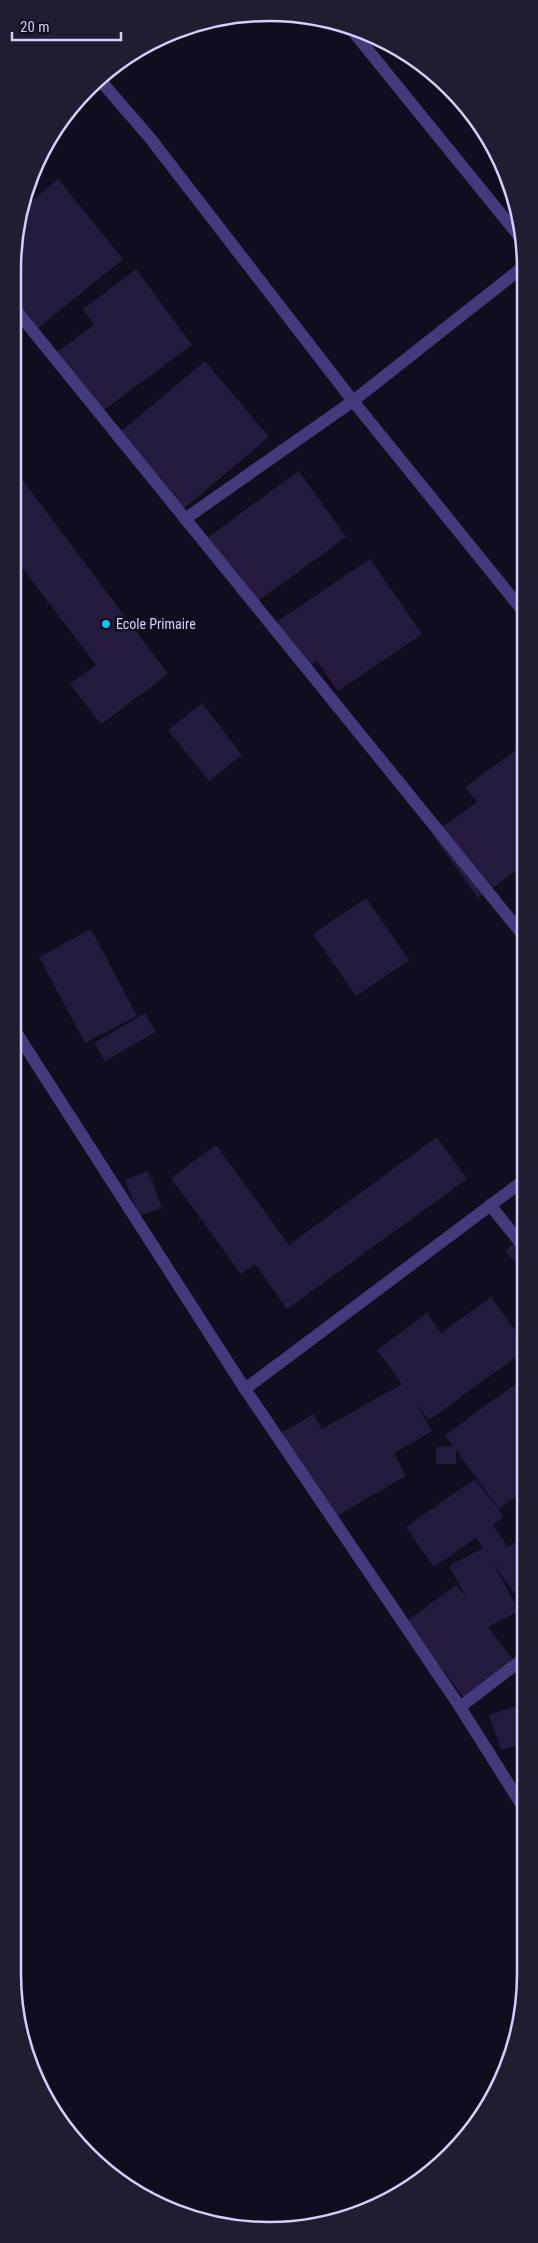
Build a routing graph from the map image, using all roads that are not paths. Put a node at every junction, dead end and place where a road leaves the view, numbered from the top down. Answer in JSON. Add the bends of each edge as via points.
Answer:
{"nodes":[{"id":1,"x":358,"y":38,"type":"edge"},
{"id":2,"x":104,"y":85,"type":"edge"},
{"id":3,"x":514,"y":229,"type":"edge"},
{"id":4,"x":517,"y":272,"type":"edge"},
{"id":5,"x":21,"y":316,"type":"edge"},
{"id":6,"x":353,"y":402,"type":"junction"},
{"id":7,"x":185,"y":519,"type":"junction"},
{"id":8,"x":517,"y":604,"type":"edge"},
{"id":9,"x":517,"y":928,"type":"edge"},
{"id":10,"x":21,"y":1041,"type":"edge"},
{"id":11,"x":517,"y":1185,"type":"edge"},
{"id":12,"x":490,"y":1205,"type":"junction"},
{"id":13,"x":517,"y":1239,"type":"edge"},
{"id":14,"x":245,"y":1389,"type":"junction"},
{"id":15,"x":517,"y":1664,"type":"edge"},
{"id":16,"x":460,"y":1707,"type":"junction"},
{"id":17,"x":517,"y":1797,"type":"edge"}],
"edges":[{"from":1,"to":3,"type":"street"},
{"from":2,"to":6,"type":"street","via":[[150,138]]},
{"from":4,"to":6,"type":"street"},
{"from":5,"to":7,"type":"street"},
{"from":6,"to":7,"type":"street"},
{"from":6,"to":8,"type":"street"},
{"from":7,"to":9,"type":"street"},
{"from":10,"to":14,"type":"street"},
{"from":11,"to":12,"type":"street"},
{"from":12,"to":13,"type":"street"},
{"from":12,"to":14,"type":"street"},
{"from":14,"to":16,"type":"street"},
{"from":15,"to":16,"type":"street"},
{"from":16,"to":17,"type":"street"}]}
